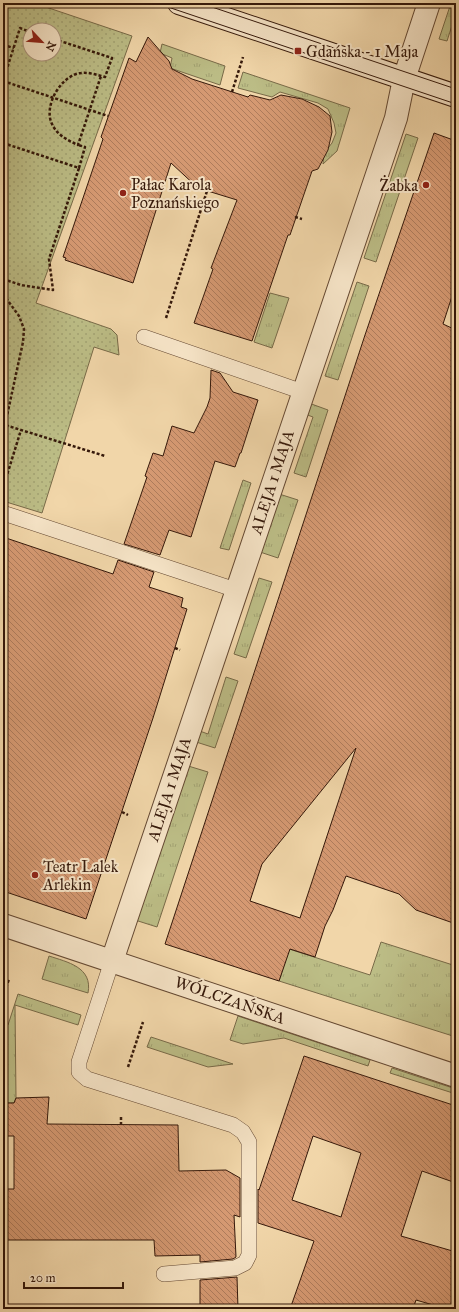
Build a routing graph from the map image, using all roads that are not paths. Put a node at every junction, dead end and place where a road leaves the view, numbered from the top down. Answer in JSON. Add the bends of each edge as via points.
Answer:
{"nodes":[{"id":1,"x":179,"y":3,"type":"edge"},
{"id":2,"x":429,"y":3,"type":"edge"},
{"id":3,"x":404,"y":79,"type":"junction"},
{"id":4,"x":456,"y":96,"type":"edge"},
{"id":5,"x":144,"y":337,"type":"road end"},
{"id":6,"x":303,"y":392,"type":"junction"},
{"id":7,"x":3,"y":513,"type":"edge"},
{"id":8,"x":236,"y":590,"type":"junction"},
{"id":9,"x":3,"y":925,"type":"edge"},
{"id":10,"x":112,"y":960,"type":"junction"},
{"id":11,"x":456,"y":1076,"type":"edge"},
{"id":12,"x":164,"y":1274,"type":"dead end"}],
"edges":[{"from":1,"to":3,"type":"street"},
{"from":2,"to":3,"type":"street","name":"ALEJA 1 MAJA"},
{"from":3,"to":4,"type":"street"},
{"from":3,"to":6,"type":"street","name":"ALEJA 1 MAJA","via":[[396,118]]},
{"from":5,"to":6,"type":"lane"},
{"from":6,"to":8,"type":"street","name":"ALEJA 1 MAJA"},
{"from":7,"to":8,"type":"lane"},
{"from":8,"to":10,"type":"street","name":"ALEJA 1 MAJA"},
{"from":9,"to":10,"type":"street","name":"WÓLCZAŃSKA"},
{"from":10,"to":11,"type":"street","name":"WÓLCZAŃSKA"},
{"from":10,"to":12,"type":"lane","via":[[79,1062],[79,1072],[87,1079],[233,1125],[243,1132],[249,1142],[249,1255],[244,1263],[235,1268]]}]}
